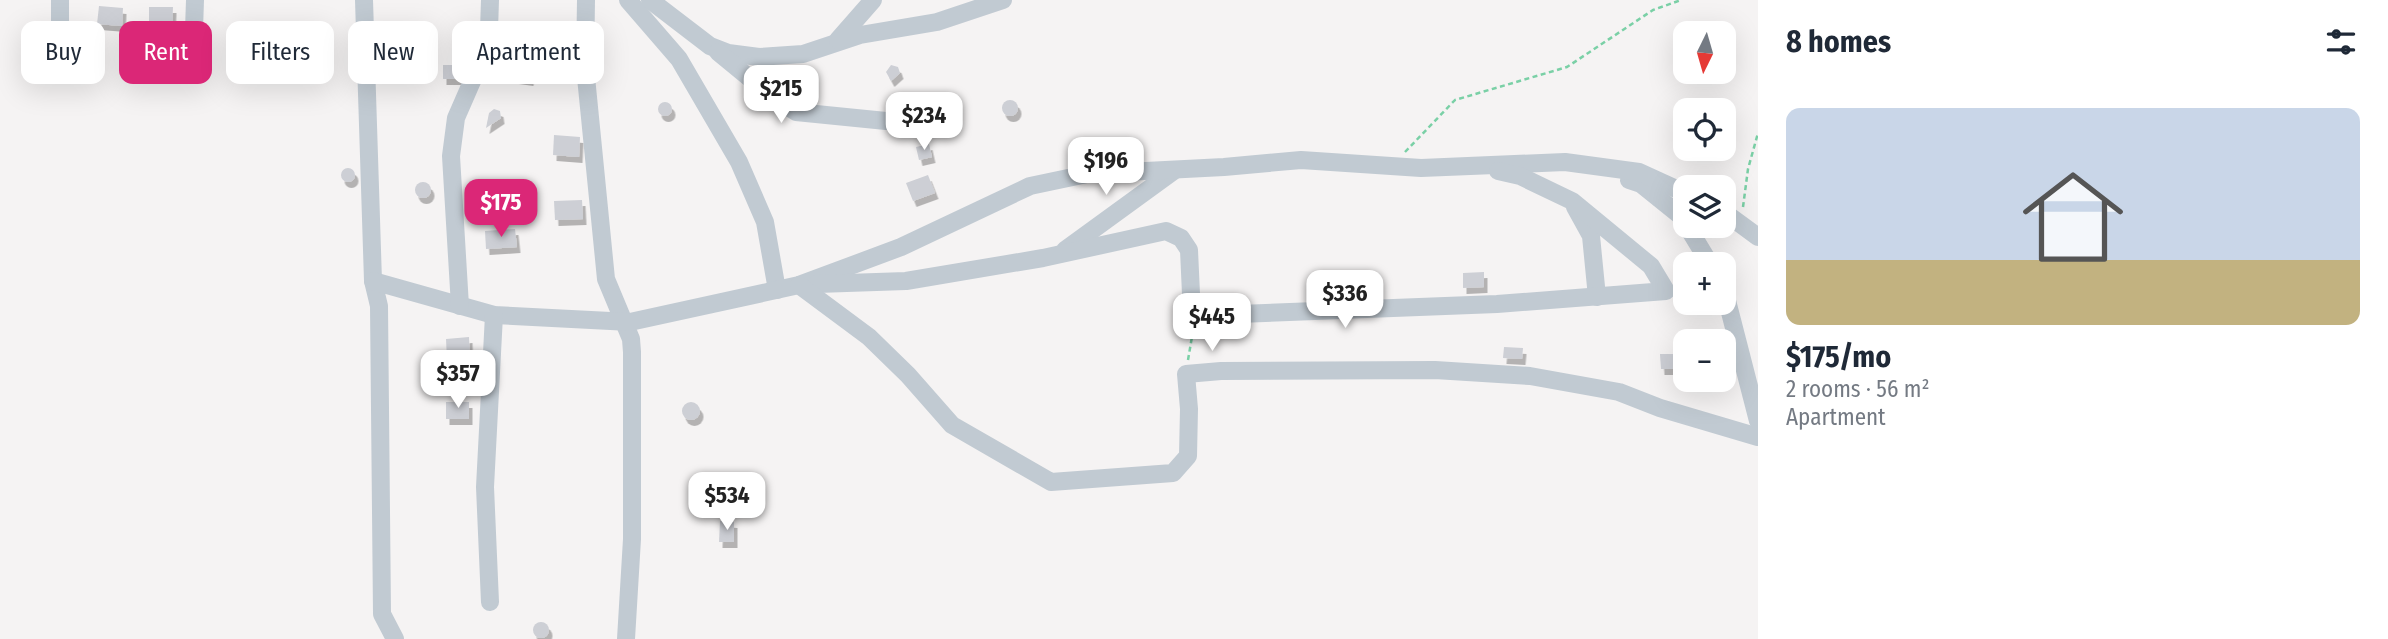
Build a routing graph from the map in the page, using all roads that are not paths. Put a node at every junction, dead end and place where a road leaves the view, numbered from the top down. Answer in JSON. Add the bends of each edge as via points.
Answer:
{"nodes":[{"id":1,"x":60,"y":0,"type":"edge"},
{"id":2,"x":195,"y":0,"type":"edge"},
{"id":3,"x":364,"y":0,"type":"edge"},
{"id":4,"x":490,"y":0,"type":"edge"},
{"id":5,"x":586,"y":0,"type":"edge"},
{"id":6,"x":628,"y":0,"type":"edge"},
{"id":7,"x":650,"y":0,"type":"edge"},
{"id":8,"x":873,"y":0,"type":"edge"},
{"id":9,"x":1003,"y":0,"type":"edge"},
{"id":10,"x":61,"y":21,"type":"edge"},
{"id":11,"x":194,"y":21,"type":"edge"},
{"id":12,"x":838,"y":40,"type":"junction"},
{"id":13,"x":709,"y":46,"type":"junction"},
{"id":14,"x":886,"y":121,"type":"dead end"},
{"id":15,"x":1565,"y":162,"type":"junction"},
{"id":16,"x":1476,"y":165,"type":"junction"},
{"id":17,"x":1175,"y":170,"type":"junction"},
{"id":18,"x":1673,"y":188,"type":"edge"},
{"id":19,"x":1572,"y":201,"type":"junction"},
{"id":20,"x":1673,"y":210,"type":"edge"},
{"id":21,"x":1736,"y":221,"type":"edge"},
{"id":22,"x":1758,"y":237,"type":"edge"},
{"id":23,"x":1059,"y":254,"type":"junction"},
{"id":24,"x":373,"y":281,"type":"junction"},
{"id":25,"x":799,"y":285,"type":"junction"},
{"id":26,"x":777,"y":290,"type":"junction"},
{"id":27,"x":1597,"y":297,"type":"junction"},
{"id":28,"x":460,"y":306,"type":"junction"},
{"id":29,"x":494,"y":315,"type":"junction"},
{"id":30,"x":1731,"y":315,"type":"edge"},
{"id":31,"x":624,"y":322,"type":"junction"},
{"id":32,"x":1758,"y":421,"type":"edge"},
{"id":33,"x":1758,"y":437,"type":"edge"},
{"id":34,"x":490,"y":602,"type":"dead end"},
{"id":35,"x":395,"y":639,"type":"edge"},
{"id":36,"x":626,"y":639,"type":"edge"}],
"edges":[{"from":1,"to":10,"type":"street"},
{"from":2,"to":11,"type":"street"},
{"from":3,"to":24,"type":"street"},
{"from":4,"to":28,"type":"street","via":[[481,63],[456,118],[451,156]]},
{"from":5,"to":31,"type":"street","via":[[585,67],[598,214],[606,279]]},
{"from":6,"to":26,"type":"street","via":[[679,59],[739,162],[765,222]]},
{"from":7,"to":13,"type":"street"},
{"from":8,"to":12,"type":"street"},
{"from":9,"to":12,"type":"street","via":[[937,22]]},
{"from":12,"to":13,"type":"street","via":[[803,54],[759,57]]},
{"from":13,"to":14,"type":"street","via":[[796,112]]},
{"from":15,"to":16,"type":"street"},
{"from":15,"to":18,"type":"street","via":[[1639,172]]},
{"from":15,"to":20,"type":"street","via":[[1641,184]]},
{"from":16,"to":17,"type":"street","via":[[1421,168],[1301,160]]},
{"from":16,"to":19,"type":"street","via":[[1520,176]]},
{"from":17,"to":23,"type":"street"},
{"from":17,"to":25,"type":"street","via":[[1087,174],[1030,186],[901,247]]},
{"from":19,"to":27,"type":"street","via":[[1591,236]]},
{"from":19,"to":27,"type":"street","via":[[1651,267],[1666,291]]},
{"from":21,"to":22,"type":"street"},
{"from":23,"to":25,"type":"street","via":[[906,281]]},
{"from":23,"to":27,"type":"street","via":[[1166,232],[1181,237],[1189,250],[1196,311],[1213,315]]},
{"from":24,"to":28,"type":"street"},
{"from":24,"to":35,"type":"street","via":[[379,306],[382,614]]},
{"from":25,"to":26,"type":"street"},
{"from":25,"to":33,"type":"street","via":[[869,337],[952,425],[1051,482],[1173,473],[1188,456],[1186,374],[1221,371],[1435,370],[1530,376],[1619,392]]},
{"from":26,"to":31,"type":"street"},
{"from":28,"to":29,"type":"street"},
{"from":29,"to":31,"type":"street"},
{"from":29,"to":34,"type":"street","via":[[485,487]]},
{"from":30,"to":32,"type":"street"},
{"from":31,"to":36,"type":"street","via":[[631,339],[633,416]]}]}
